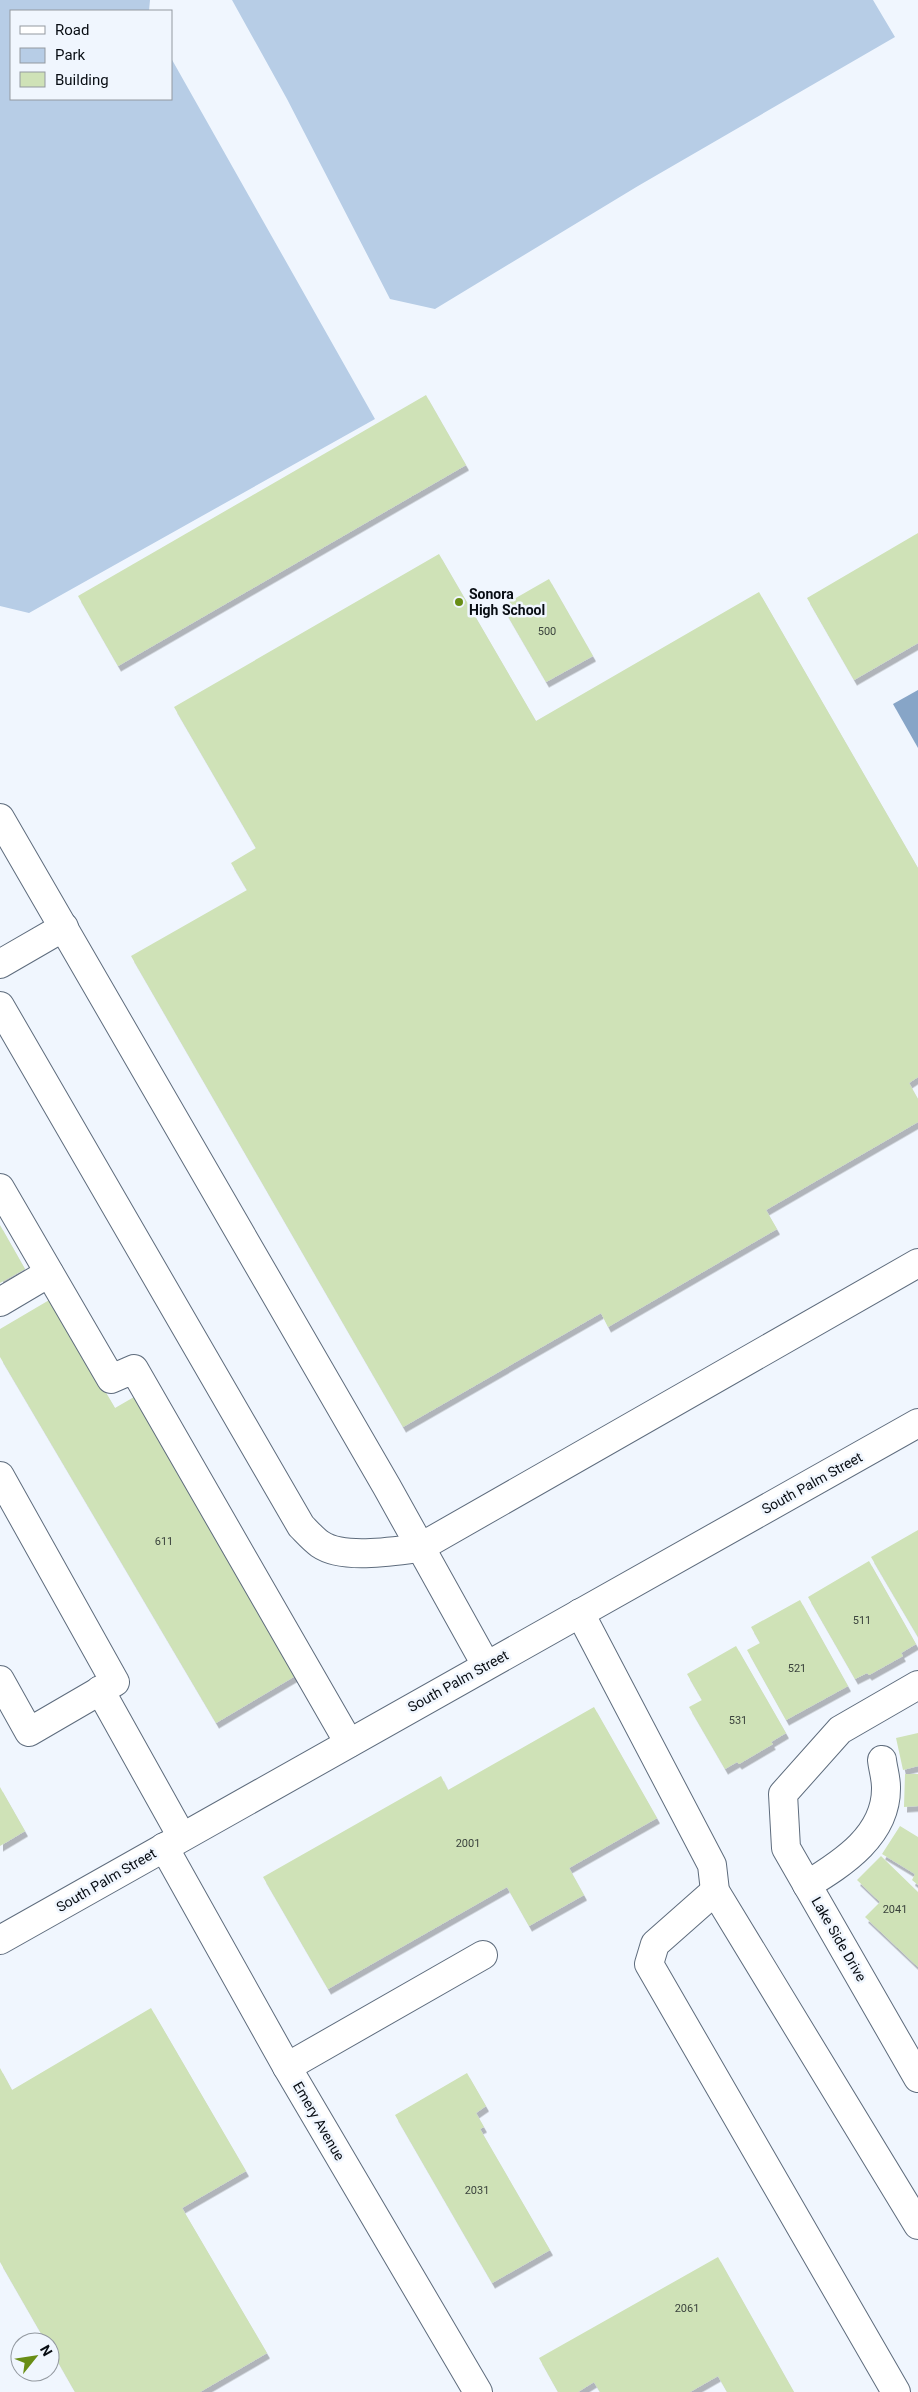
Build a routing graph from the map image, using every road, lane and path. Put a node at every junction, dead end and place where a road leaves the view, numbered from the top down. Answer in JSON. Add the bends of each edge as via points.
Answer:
{"nodes":[{"id":1,"x":0,"y":818,"type":"edge"},
{"id":2,"x":64,"y":928,"type":"junction"},
{"id":3,"x":0,"y":964,"type":"edge"},
{"id":4,"x":0,"y":1006,"type":"edge"},
{"id":5,"x":0,"y":1188,"type":"edge"},
{"id":6,"x":918,"y":1263,"type":"edge"},
{"id":7,"x":50,"y":1273,"type":"junction"},
{"id":8,"x":0,"y":1302,"type":"edge"},
{"id":9,"x":916,"y":1429,"type":"edge"},
{"id":10,"x":0,"y":1476,"type":"edge"},
{"id":11,"x":419,"y":1548,"type":"junction"},
{"id":12,"x":580,"y":1613,"type":"junction"},
{"id":13,"x":486,"y":1665,"type":"junction"},
{"id":14,"x":0,"y":1680,"type":"edge"},
{"id":15,"x":918,"y":1685,"type":"edge"},
{"id":16,"x":100,"y":1690,"type":"junction"},
{"id":17,"x":349,"y":1743,"type":"junction"},
{"id":18,"x":882,"y":1760,"type":"dead end"},
{"id":19,"x":173,"y":1842,"type":"junction"},
{"id":20,"x":807,"y":1884,"type":"junction"},
{"id":21,"x":716,"y":1891,"type":"junction"},
{"id":22,"x":0,"y":1940,"type":"edge"},
{"id":23,"x":483,"y":1955,"type":"dead end"},
{"id":24,"x":287,"y":2067,"type":"junction"},
{"id":25,"x":918,"y":2078,"type":"edge"},
{"id":26,"x":918,"y":2226,"type":"edge"},
{"id":27,"x":469,"y":2389,"type":"edge"},
{"id":28,"x":896,"y":2392,"type":"edge"}],
"edges":[{"from":1,"to":2,"type":"street"},
{"from":2,"to":3,"type":"street"},
{"from":2,"to":11,"type":"street","via":[[382,1478]]},
{"from":4,"to":11,"type":"street","via":[[301,1526],[321,1545],[341,1552]]},
{"from":5,"to":7,"type":"street"},
{"from":6,"to":11,"type":"street"},
{"from":7,"to":8,"type":"street"},
{"from":7,"to":17,"type":"street","via":[[111,1379],[134,1369]]},
{"from":9,"to":12,"type":"street","name":"South Palm Street"},
{"from":10,"to":16,"type":"street","via":[[115,1682]]},
{"from":11,"to":13,"type":"street"},
{"from":12,"to":13,"type":"street","name":"South Palm Street"},
{"from":12,"to":21,"type":"street","via":[[712,1865]]},
{"from":13,"to":17,"type":"street","name":"South Palm Street"},
{"from":14,"to":16,"type":"street","via":[[29,1732]]},
{"from":15,"to":20,"type":"street","name":"Lake Side Drive","via":[[840,1730],[783,1794],[786,1848]]},
{"from":16,"to":19,"type":"street","name":"Emery Avenue"},
{"from":17,"to":19,"type":"street","name":"South Palm Street"},
{"from":18,"to":20,"type":"street","via":[[886,1788],[879,1820],[865,1842],[840,1865]]},
{"from":19,"to":22,"type":"street","name":"South Palm Street"},
{"from":19,"to":24,"type":"street","name":"Emery Avenue"},
{"from":20,"to":25,"type":"street","name":"Lake Side Drive"},
{"from":21,"to":26,"type":"street"},
{"from":21,"to":28,"type":"street","via":[[655,1944],[649,1964]]},
{"from":23,"to":24,"type":"street"},
{"from":24,"to":27,"type":"street","name":"Emery Avenue"}]}
